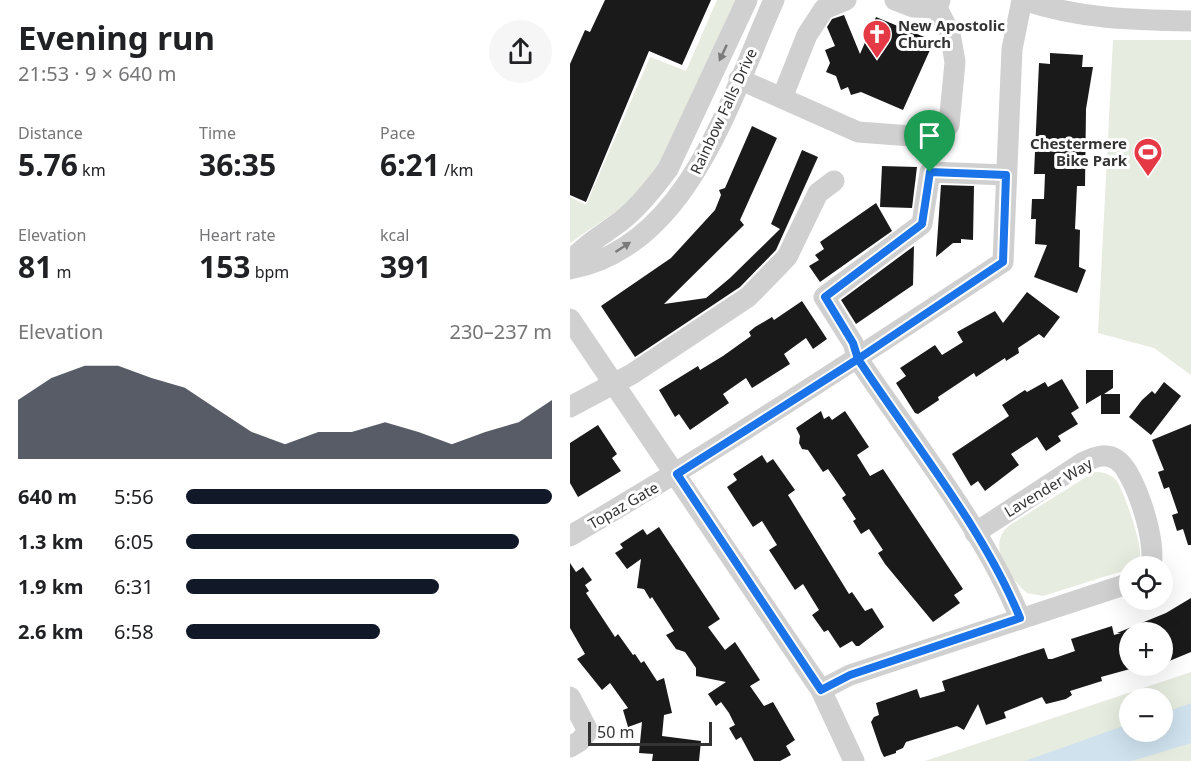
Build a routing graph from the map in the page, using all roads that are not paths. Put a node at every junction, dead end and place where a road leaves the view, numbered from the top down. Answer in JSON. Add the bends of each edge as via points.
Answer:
{"nodes":[{"id":1,"x":747,"y":0,"type":"edge"},
{"id":2,"x":774,"y":0,"type":"edge"},
{"id":3,"x":846,"y":0,"type":"edge"},
{"id":4,"x":895,"y":0,"type":"edge"},
{"id":5,"x":1023,"y":0,"type":"edge"},
{"id":6,"x":938,"y":4,"type":"edge"},
{"id":7,"x":1191,"y":21,"type":"edge"},
{"id":8,"x":739,"y":79,"type":"junction"},
{"id":9,"x":782,"y":98,"type":"junction"},
{"id":10,"x":1006,"y":175,"type":"junction"},
{"id":11,"x":834,"y":181,"type":"dead end"},
{"id":12,"x":570,"y":262,"type":"edge"},
{"id":13,"x":570,"y":269,"type":"edge"},
{"id":14,"x":570,"y":319,"type":"edge"},
{"id":15,"x":858,"y":359,"type":"junction"},
{"id":16,"x":614,"y":381,"type":"junction"},
{"id":17,"x":570,"y":407,"type":"edge"},
{"id":18,"x":677,"y":474,"type":"junction"},
{"id":19,"x":975,"y":533,"type":"junction"},
{"id":20,"x":570,"y":536,"type":"edge"},
{"id":21,"x":1153,"y":556,"type":"edge"},
{"id":22,"x":1119,"y":586,"type":"edge"},
{"id":23,"x":1020,"y":618,"type":"junction"},
{"id":24,"x":821,"y":690,"type":"junction"},
{"id":25,"x":570,"y":698,"type":"edge"},
{"id":26,"x":570,"y":747,"type":"edge"},
{"id":27,"x":854,"y":761,"type":"edge"}],
"edges":[{"from":1,"to":12,"type":"street","name":"Rainbow Falls Drive","one_way":true,"via":[[668,169],[629,213],[588,242]]},
{"from":2,"to":8,"type":"street","name":"Rainbow Falls Drive"},
{"from":3,"to":9,"type":"street","via":[[824,9],[807,35]]},
{"from":4,"to":6,"type":"street","via":[[913,7]]},
{"from":5,"to":7,"type":"street","via":[[1076,14]]},
{"from":5,"to":10,"type":"street","via":[[1012,49]]},
{"from":6,"to":9,"type":"street","via":[[950,33],[955,62],[949,125],[938,138],[858,132]]},
{"from":8,"to":9,"type":"street"},
{"from":13,"to":8,"type":"street","name":"Rainbow Falls Drive","one_way":true,"via":[[595,264],[625,246],[652,226],[681,195],[704,156]]},
{"from":10,"to":15,"type":"street","name":"Topaz Gate","via":[[1003,262]]},
{"from":10,"to":15,"type":"street","via":[[930,172],[922,224],[828,291],[826,303],[853,343]]},
{"from":11,"to":16,"type":"street","via":[[818,193],[787,257],[748,297],[632,374]]},
{"from":14,"to":16,"type":"street"},
{"from":15,"to":18,"type":"street","name":"Topaz Gate"},
{"from":15,"to":19,"type":"street"},
{"from":16,"to":17,"type":"street"},
{"from":16,"to":18,"type":"street"},
{"from":18,"to":20,"type":"street","name":"Topaz Gate"},
{"from":18,"to":24,"type":"street"},
{"from":19,"to":21,"type":"street","name":"Lavender Way","via":[[1082,463],[1111,456],[1126,467],[1131,478],[1152,539]]},
{"from":19,"to":23,"type":"street"},
{"from":22,"to":23,"type":"street"},
{"from":23,"to":24,"type":"street","via":[[850,675]]},
{"from":24,"to":27,"type":"street"},
{"from":25,"to":26,"type":"street","via":[[588,731]]}]}
